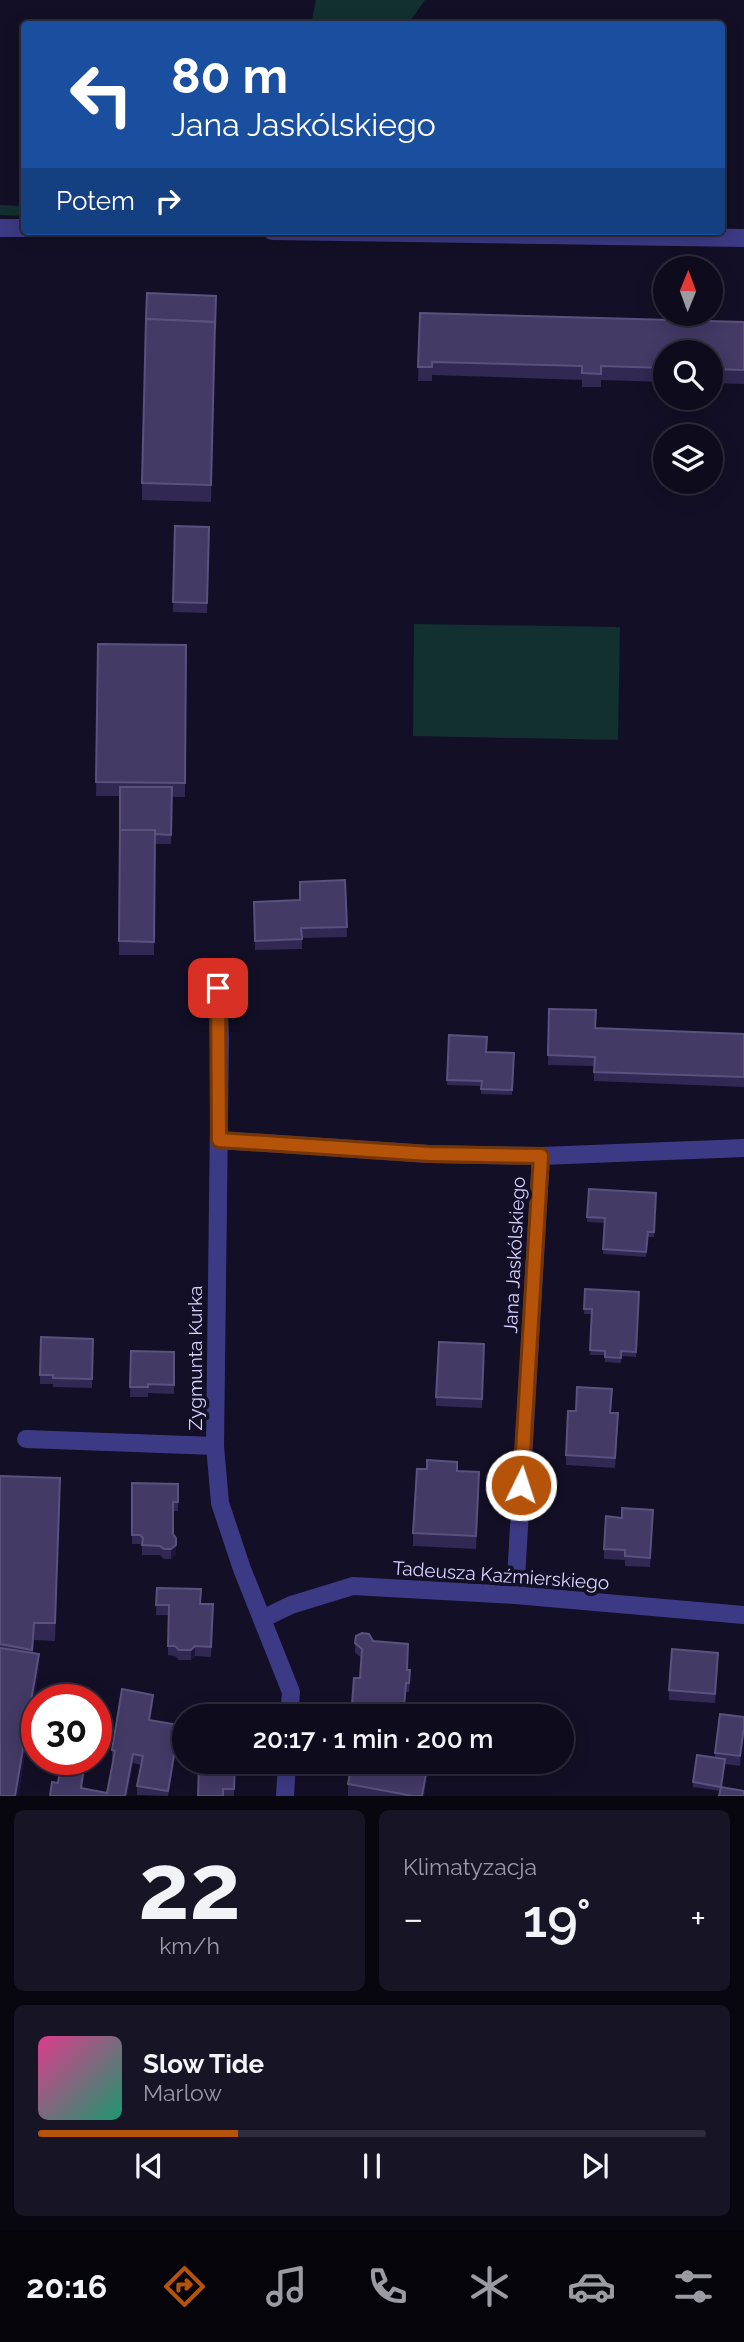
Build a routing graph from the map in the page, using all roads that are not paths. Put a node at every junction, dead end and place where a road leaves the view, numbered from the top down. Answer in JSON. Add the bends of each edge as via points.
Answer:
{"nodes":[{"id":1,"x":0,"y":228,"type":"edge"},
{"id":2,"x":21,"y":228,"type":"edge"},
{"id":3,"x":508,"y":235,"type":"edge"},
{"id":4,"x":744,"y":239,"type":"edge"},
{"id":5,"x":218,"y":988,"type":"dead end"},
{"id":6,"x":219,"y":1140,"type":"junction"},
{"id":7,"x":744,"y":1148,"type":"edge"},
{"id":8,"x":541,"y":1156,"type":"junction"},
{"id":9,"x":26,"y":1439,"type":"dead end"},
{"id":10,"x":215,"y":1447,"type":"junction"},
{"id":11,"x":515,"y":1595,"type":"junction"},
{"id":12,"x":744,"y":1615,"type":"edge"},
{"id":13,"x":262,"y":1619,"type":"junction"},
{"id":14,"x":290,"y":1704,"type":"edge"},
{"id":15,"x":286,"y":1774,"type":"edge"},
{"id":16,"x":285,"y":1796,"type":"edge"}],
"edges":[{"from":1,"to":2,"type":"street"},
{"from":3,"to":4,"type":"street"},
{"from":5,"to":6,"type":"street","name":"Zygmunta Kurka"},
{"from":6,"to":8,"type":"street","name":"Jana Jaskólskiego","via":[[429,1154]]},
{"from":6,"to":10,"type":"street","name":"Zygmunta Kurka"},
{"from":7,"to":8,"type":"street"},
{"from":8,"to":11,"type":"street","name":"Jana Jaskólskiego"},
{"from":9,"to":10,"type":"street"},
{"from":10,"to":13,"type":"street","name":"Zygmunta Kurka","via":[[220,1503]]},
{"from":11,"to":12,"type":"street","name":"Tadeusza Kaźmierskiego"},
{"from":11,"to":13,"type":"street","name":"Tadeusza Kaźmierskiego","via":[[353,1586]]},
{"from":13,"to":14,"type":"street","name":"Zygmunta Kurka","via":[[290,1692]]},
{"from":15,"to":16,"type":"street"}]}
